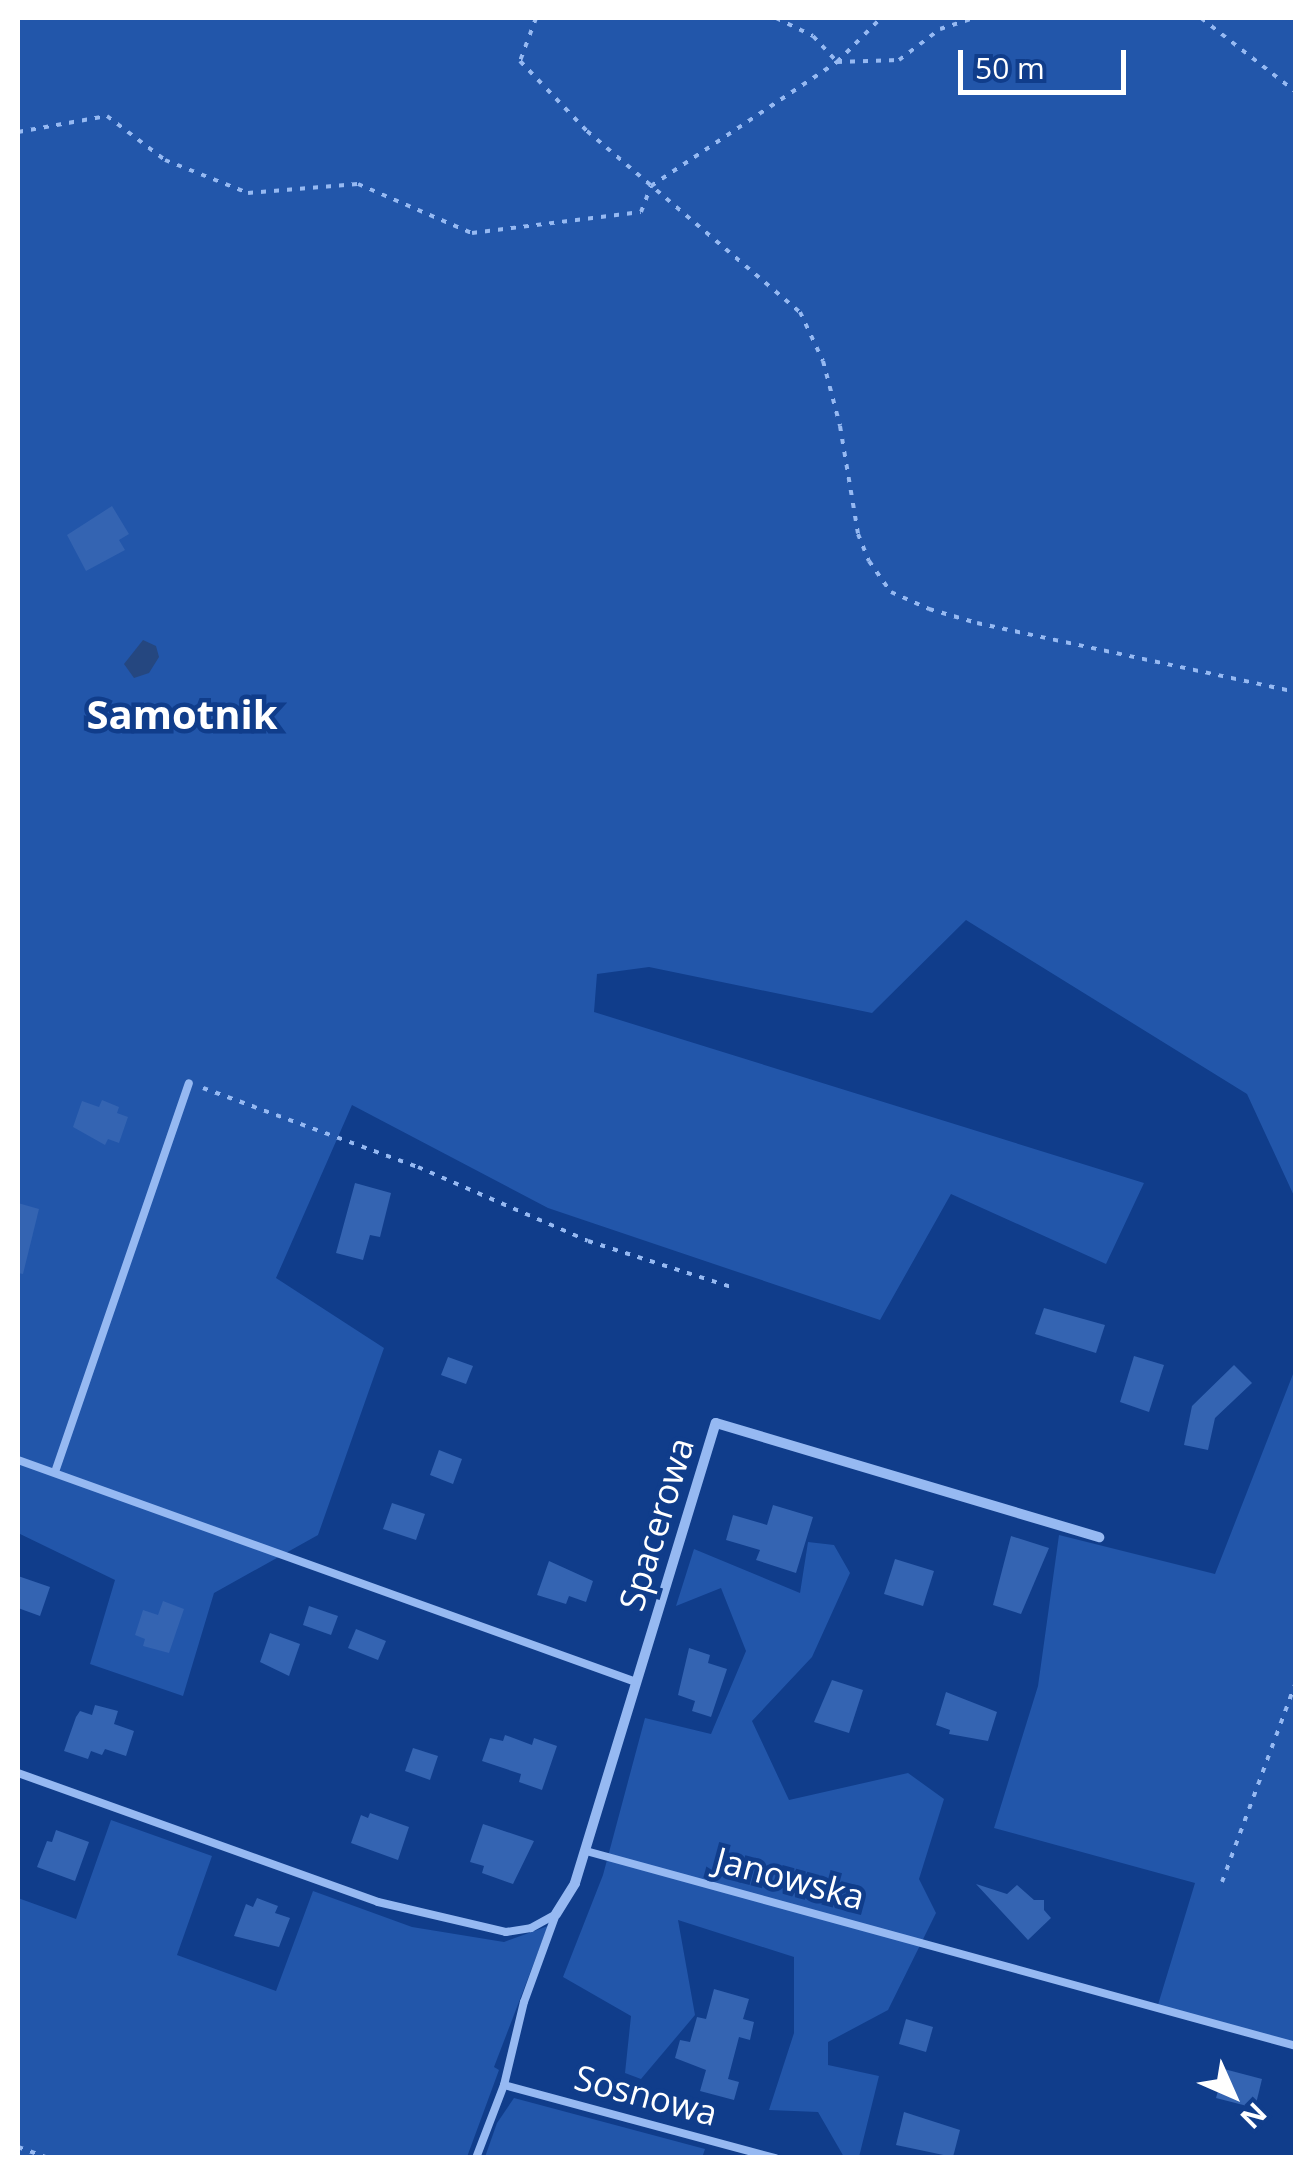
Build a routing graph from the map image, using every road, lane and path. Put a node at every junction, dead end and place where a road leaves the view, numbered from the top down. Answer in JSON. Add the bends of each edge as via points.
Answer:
{"nodes":[{"id":1,"x":536,"y":18,"type":"edge"},
{"id":2,"x":776,"y":18,"type":"edge"},
{"id":3,"x":881,"y":18,"type":"edge"},
{"id":4,"x":974,"y":18,"type":"edge"},
{"id":5,"x":1202,"y":18,"type":"edge"},
{"id":6,"x":837,"y":62,"type":"junction"},
{"id":7,"x":1296,"y":92,"type":"edge"},
{"id":8,"x":18,"y":132,"type":"edge"},
{"id":9,"x":651,"y":186,"type":"junction"},
{"id":10,"x":1296,"y":692,"type":"edge"},
{"id":11,"x":189,"y":1083,"type":"joint"},
{"id":12,"x":731,"y":1287,"type":"dead end"},
{"id":13,"x":18,"y":1460,"type":"edge"},
{"id":14,"x":55,"y":1472,"type":"junction"},
{"id":15,"x":1099,"y":1537,"type":"dead end"},
{"id":16,"x":636,"y":1682,"type":"junction"},
{"id":17,"x":1296,"y":1682,"type":"edge"},
{"id":18,"x":18,"y":1773,"type":"edge"},
{"id":19,"x":586,"y":1851,"type":"junction"},
{"id":20,"x":1222,"y":1882,"type":"dead end"},
{"id":21,"x":556,"y":1914,"type":"junction"},
{"id":22,"x":1296,"y":2046,"type":"edge"},
{"id":23,"x":504,"y":2085,"type":"junction"},
{"id":24,"x":18,"y":2147,"type":"edge"},
{"id":25,"x":48,"y":2158,"type":"edge"},
{"id":26,"x":476,"y":2158,"type":"edge"},
{"id":27,"x":775,"y":2158,"type":"edge"}],
"edges":[{"from":1,"to":9,"type":"path","via":[[520,62]]},
{"from":2,"to":6,"type":"path","via":[[813,36]]},
{"from":3,"to":6,"type":"path"},
{"from":4,"to":6,"type":"path","via":[[940,28],[899,60]]},
{"from":5,"to":7,"type":"path"},
{"from":6,"to":9,"type":"path"},
{"from":8,"to":9,"type":"path","via":[[107,116],[165,160],[248,193],[358,184],[472,234],[641,212]]},
{"from":9,"to":10,"type":"path","via":[[800,312],[823,360],[858,534],[892,592],[977,622]]},
{"from":11,"to":12,"type":"path","via":[[418,1166],[588,1242]]},
{"from":11,"to":14,"type":"lane"},
{"from":13,"to":14,"type":"lane"},
{"from":14,"to":16,"type":"lane"},
{"from":15,"to":16,"type":"street","name":"Spacerowa","via":[[716,1423]]},
{"from":16,"to":19,"type":"street","name":"Spacerowa"},
{"from":17,"to":20,"type":"path"},
{"from":18,"to":21,"type":"lane","via":[[378,1902],[506,1932]]},
{"from":19,"to":21,"type":"street"},
{"from":19,"to":22,"type":"lane","name":"Janowska"},
{"from":21,"to":23,"type":"lane","via":[[524,2002]]},
{"from":23,"to":26,"type":"lane"},
{"from":23,"to":27,"type":"lane","name":"Sosnowa"},
{"from":24,"to":25,"type":"path"}]}
